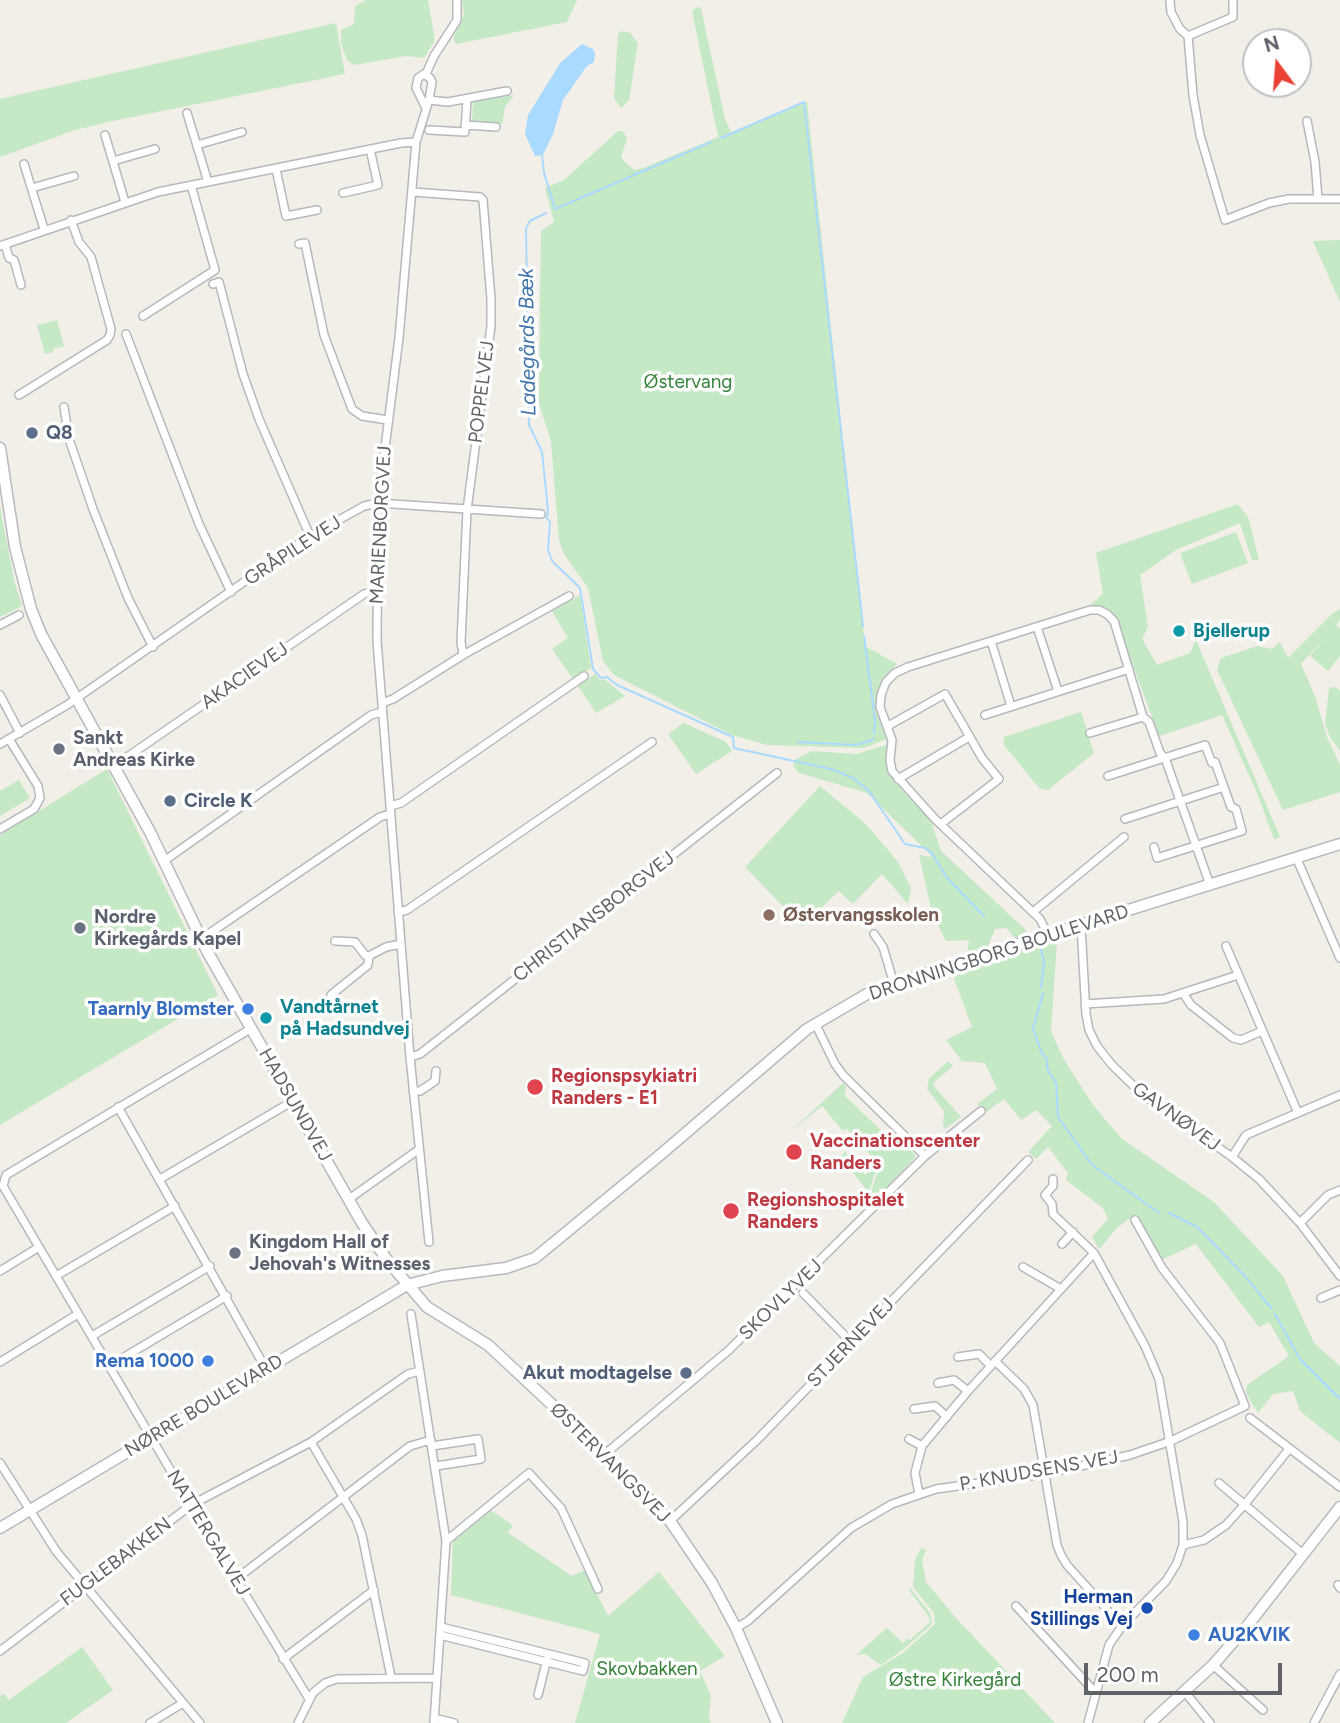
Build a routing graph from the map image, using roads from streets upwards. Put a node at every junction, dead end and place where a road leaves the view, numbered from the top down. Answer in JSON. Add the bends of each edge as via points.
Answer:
{"nodes":[{"id":1,"x":457,"y":0,"type":"edge"},
{"id":2,"x":1170,"y":0,"type":"edge"},
{"id":3,"x":1233,"y":0,"type":"edge"},
{"id":4,"x":1188,"y":36,"type":"junction"},
{"id":5,"x":426,"y":75,"type":"junction"},
{"id":6,"x":507,"y":91,"type":"dead end"},
{"id":7,"x":467,"y":99,"type":"junction"},
{"id":8,"x":427,"y":104,"type":"junction"},
{"id":9,"x":187,"y":113,"type":"dead end"},
{"id":10,"x":1307,"y":121,"type":"dead end"},
{"id":11,"x":465,"y":125,"type":"junction"},
{"id":12,"x":496,"y":127,"type":"dead end"},
{"id":13,"x":429,"y":130,"type":"dead end"},
{"id":14,"x":242,"y":132,"type":"dead end"},
{"id":15,"x":105,"y":135,"type":"dead end"},
{"id":16,"x":416,"y":142,"type":"junction"},
{"id":17,"x":197,"y":145,"type":"junction"},
{"id":18,"x":155,"y":149,"type":"dead end"},
{"id":19,"x":370,"y":149,"type":"junction"},
{"id":20,"x":113,"y":161,"type":"junction"},
{"id":21,"x":24,"y":164,"type":"dead end"},
{"id":22,"x":276,"y":169,"type":"junction"},
{"id":23,"x":74,"y":176,"type":"dead end"},
{"id":24,"x":208,"y":182,"type":"junction"},
{"id":25,"x":191,"y":185,"type":"junction"},
{"id":26,"x":32,"y":188,"type":"junction"},
{"id":27,"x":413,"y":192,"type":"junction"},
{"id":28,"x":343,"y":193,"type":"dead end"},
{"id":29,"x":1318,"y":199,"type":"junction"},
{"id":30,"x":1340,"y":199,"type":"edge"},
{"id":31,"x":124,"y":202,"type":"junction"},
{"id":32,"x":317,"y":210,"type":"dead end"},
{"id":33,"x":71,"y":220,"type":"junction"},
{"id":34,"x":44,"y":229,"type":"junction"},
{"id":35,"x":299,"y":244,"type":"dead end"},
{"id":36,"x":2,"y":245,"type":"edge"},
{"id":37,"x":213,"y":284,"type":"dead end"},
{"id":38,"x":21,"y":285,"type":"dead end"},
{"id":39,"x":143,"y":316,"type":"dead end"},
{"id":40,"x":126,"y":334,"type":"dead end"},
{"id":41,"x":19,"y":395,"type":"dead end"},
{"id":42,"x":64,"y":407,"type":"dead end"},
{"id":43,"x":388,"y":420,"type":"junction"},
{"id":44,"x":0,"y":448,"type":"edge"},
{"id":45,"x":3,"y":501,"type":"edge"},
{"id":46,"x":378,"y":503,"type":"junction"},
{"id":47,"x":467,"y":510,"type":"junction"},
{"id":48,"x":541,"y":514,"type":"dead end"},
{"id":49,"x":310,"y":536,"type":"junction"},
{"id":50,"x":377,"y":590,"type":"junction"},
{"id":51,"x":231,"y":592,"type":"junction"},
{"id":52,"x":569,"y":596,"type":"dead end"},
{"id":53,"x":19,"y":615,"type":"dead end"},
{"id":54,"x":0,"y":625,"type":"edge"},
{"id":55,"x":1037,"y":627,"type":"junction"},
{"id":56,"x":991,"y":641,"type":"junction"},
{"id":57,"x":153,"y":647,"type":"junction"},
{"id":58,"x":463,"y":655,"type":"junction"},
{"id":59,"x":1129,"y":669,"type":"junction"},
{"id":60,"x":584,"y":676,"type":"dead end"},
{"id":61,"x":1058,"y":691,"type":"junction"},
{"id":62,"x":0,"y":695,"type":"edge"},
{"id":63,"x":75,"y":698,"type":"junction"},
{"id":64,"x":1011,"y":706,"type":"junction"},
{"id":65,"x":382,"y":707,"type":"junction"},
{"id":66,"x":985,"y":715,"type":"dead end"},
{"id":67,"x":1143,"y":716,"type":"junction"},
{"id":68,"x":888,"y":726,"type":"junction"},
{"id":69,"x":20,"y":733,"type":"junction"},
{"id":70,"x":1090,"y":733,"type":"dead end"},
{"id":71,"x":970,"y":737,"type":"junction"},
{"id":72,"x":9,"y":739,"type":"junction"},
{"id":73,"x":652,"y":742,"type":"dead end"},
{"id":74,"x":0,"y":744,"type":"edge"},
{"id":75,"x":1165,"y":758,"type":"junction"},
{"id":76,"x":114,"y":766,"type":"junction"},
{"id":77,"x":777,"y":773,"type":"dead end"},
{"id":78,"x":1108,"y":776,"type":"dead end"},
{"id":79,"x":898,"y":779,"type":"junction"},
{"id":80,"x":1224,"y":787,"type":"junction"},
{"id":81,"x":1182,"y":801,"type":"junction"},
{"id":82,"x":390,"y":810,"type":"junction"},
{"id":83,"x":1125,"y":819,"type":"dead end"},
{"id":84,"x":942,"y":823,"type":"junction"},
{"id":85,"x":0,"y":830,"type":"edge"},
{"id":86,"x":1124,"y":837,"type":"dead end"},
{"id":87,"x":1340,"y":844,"type":"edge"},
{"id":88,"x":1198,"y":845,"type":"junction"},
{"id":89,"x":1154,"y":847,"type":"dead end"},
{"id":90,"x":1296,"y":857,"type":"junction"},
{"id":91,"x":163,"y":861,"type":"junction"},
{"id":92,"x":1210,"y":885,"type":"junction"},
{"id":93,"x":398,"y":912,"type":"junction"},
{"id":94,"x":1033,"y":912,"type":"junction"},
{"id":95,"x":1081,"y":926,"type":"junction"},
{"id":96,"x":874,"y":934,"type":"dead end"},
{"id":97,"x":1048,"y":935,"type":"junction"},
{"id":98,"x":201,"y":939,"type":"junction"},
{"id":99,"x":335,"y":941,"type":"dead end"},
{"id":100,"x":401,"y":944,"type":"junction"},
{"id":101,"x":1226,"y":946,"type":"dead end"},
{"id":102,"x":369,"y":956,"type":"junction"},
{"id":103,"x":1340,"y":958,"type":"edge"},
{"id":104,"x":1238,"y":975,"type":"junction"},
{"id":105,"x":894,"y":984,"type":"junction"},
{"id":106,"x":1183,"y":993,"type":"junction"},
{"id":107,"x":331,"y":995,"type":"dead end"},
{"id":108,"x":1085,"y":1004,"type":"junction"},
{"id":109,"x":815,"y":1023,"type":"junction"},
{"id":110,"x":251,"y":1028,"type":"junction"},
{"id":111,"x":1262,"y":1031,"type":"junction"},
{"id":112,"x":410,"y":1058,"type":"junction"},
{"id":113,"x":436,"y":1071,"type":"dead end"},
{"id":114,"x":413,"y":1091,"type":"junction"},
{"id":115,"x":1340,"y":1095,"type":"edge"},
{"id":116,"x":293,"y":1101,"type":"junction"},
{"id":117,"x":118,"y":1107,"type":"junction"},
{"id":118,"x":981,"y":1111,"type":"dead end"},
{"id":119,"x":1298,"y":1113,"type":"junction"},
{"id":120,"x":418,"y":1150,"type":"junction"},
{"id":121,"x":925,"y":1156,"type":"junction"},
{"id":122,"x":1231,"y":1157,"type":"junction"},
{"id":123,"x":1028,"y":1160,"type":"dead end"},
{"id":124,"x":160,"y":1179,"type":"junction"},
{"id":125,"x":1053,"y":1179,"type":"dead end"},
{"id":126,"x":1,"y":1186,"type":"edge"},
{"id":127,"x":1340,"y":1190,"type":"edge"},
{"id":128,"x":349,"y":1199,"type":"junction"},
{"id":129,"x":175,"y":1206,"type":"junction"},
{"id":130,"x":1135,"y":1220,"type":"dead end"},
{"id":131,"x":1300,"y":1223,"type":"junction"},
{"id":132,"x":1073,"y":1232,"type":"junction"},
{"id":133,"x":429,"y":1242,"type":"dead end"},
{"id":134,"x":1062,"y":1244,"type":"dead end"},
{"id":135,"x":39,"y":1247,"type":"junction"},
{"id":136,"x":1094,"y":1253,"type":"junction"},
{"id":137,"x":210,"y":1266,"type":"junction"},
{"id":138,"x":1023,"y":1267,"type":"dead end"},
{"id":139,"x":0,"y":1271,"type":"edge"},
{"id":140,"x":56,"y":1276,"type":"junction"},
{"id":141,"x":1340,"y":1276,"type":"edge"},
{"id":142,"x":407,"y":1285,"type":"junction"},
{"id":143,"x":1061,"y":1289,"type":"junction"},
{"id":144,"x":1340,"y":1290,"type":"edge"},
{"id":145,"x":803,"y":1293,"type":"dead end"},
{"id":146,"x":227,"y":1296,"type":"junction"},
{"id":147,"x":1321,"y":1298,"type":"dead end"},
{"id":148,"x":78,"y":1314,"type":"junction"},
{"id":149,"x":411,"y":1314,"type":"dead end"},
{"id":150,"x":92,"y":1336,"type":"junction"},
{"id":151,"x":852,"y":1342,"type":"junction"},
{"id":152,"x":958,"y":1357,"type":"dead end"},
{"id":153,"x":0,"y":1362,"type":"edge"},
{"id":154,"x":993,"y":1363,"type":"junction"},
{"id":155,"x":109,"y":1366,"type":"junction"},
{"id":156,"x":267,"y":1368,"type":"junction"},
{"id":157,"x":420,"y":1371,"type":"junction"},
{"id":158,"x":938,"y":1383,"type":"dead end"},
{"id":159,"x":968,"y":1391,"type":"junction"},
{"id":160,"x":914,"y":1409,"type":"dead end"},
{"id":161,"x":947,"y":1417,"type":"junction"},
{"id":162,"x":1250,"y":1418,"type":"dead end"},
{"id":163,"x":152,"y":1438,"type":"junction"},
{"id":164,"x":909,"y":1439,"type":"dead end"},
{"id":165,"x":1171,"y":1441,"type":"junction"},
{"id":166,"x":311,"y":1442,"type":"junction"},
{"id":167,"x":431,"y":1443,"type":"junction"},
{"id":168,"x":922,"y":1446,"type":"junction"},
{"id":169,"x":1289,"y":1449,"type":"junction"},
{"id":170,"x":605,"y":1454,"type":"junction"},
{"id":171,"x":0,"y":1463,"type":"edge"},
{"id":172,"x":436,"y":1466,"type":"junction"},
{"id":173,"x":1044,"y":1474,"type":"junction"},
{"id":174,"x":1219,"y":1483,"type":"dead end"},
{"id":175,"x":1340,"y":1487,"type":"edge"},
{"id":176,"x":919,"y":1494,"type":"junction"},
{"id":177,"x":343,"y":1497,"type":"junction"},
{"id":178,"x":1245,"y":1504,"type":"junction"},
{"id":179,"x":191,"y":1505,"type":"junction"},
{"id":180,"x":1340,"y":1507,"type":"edge"},
{"id":181,"x":30,"y":1510,"type":"junction"},
{"id":182,"x":670,"y":1521,"type":"junction"},
{"id":183,"x":0,"y":1528,"type":"edge"},
{"id":184,"x":446,"y":1541,"type":"junction"},
{"id":185,"x":1183,"y":1545,"type":"junction"},
{"id":186,"x":1304,"y":1555,"type":"junction"},
{"id":187,"x":236,"y":1579,"type":"junction"},
{"id":188,"x":84,"y":1586,"type":"junction"},
{"id":189,"x":598,"y":1589,"type":"dead end"},
{"id":190,"x":374,"y":1590,"type":"junction"},
{"id":191,"x":1016,"y":1606,"type":"dead end"},
{"id":192,"x":1122,"y":1626,"type":"junction"},
{"id":193,"x":736,"y":1628,"type":"junction"},
{"id":194,"x":441,"y":1631,"type":"junction"},
{"id":195,"x":0,"y":1650,"type":"edge"},
{"id":196,"x":283,"y":1660,"type":"junction"},
{"id":197,"x":1213,"y":1665,"type":"junction"},
{"id":198,"x":1340,"y":1674,"type":"edge"},
{"id":199,"x":391,"y":1678,"type":"junction"},
{"id":200,"x":436,"y":1678,"type":"junction"},
{"id":201,"x":1095,"y":1692,"type":"junction"},
{"id":202,"x":1185,"y":1692,"type":"junction"},
{"id":203,"x":538,"y":1695,"type":"dead end"},
{"id":204,"x":309,"y":1699,"type":"junction"},
{"id":205,"x":183,"y":1703,"type":"junction"},
{"id":206,"x":1263,"y":1710,"type":"dead end"},
{"id":207,"x":434,"y":1721,"type":"edge"},
{"id":208,"x":1155,"y":1722,"type":"edge"},
{"id":209,"x":149,"y":1723,"type":"edge"},
{"id":210,"x":200,"y":1723,"type":"edge"},
{"id":211,"x":298,"y":1723,"type":"edge"},
{"id":212,"x":454,"y":1723,"type":"edge"},
{"id":213,"x":777,"y":1723,"type":"edge"},
{"id":214,"x":1088,"y":1723,"type":"edge"},
{"id":215,"x":1210,"y":1723,"type":"edge"},
{"id":216,"x":1314,"y":1723,"type":"edge"}],
"edges":[{"from":1,"to":5,"type":"street","name":"MARIENBORGVEJ","via":[[457,20]]},
{"from":2,"to":4,"type":"street","via":[[1171,12]]},
{"from":3,"to":4,"type":"street","via":[[1233,17]]},
{"from":4,"to":29,"type":"street","via":[[1192,95],[1225,220],[1269,203]]},
{"from":5,"to":8,"type":"street","name":"MARIENBORGVEJ","via":[[432,82]]},
{"from":5,"to":8,"type":"street","name":"MARIENBORGVEJ","via":[[416,81],[416,88]]},
{"from":6,"to":7,"type":"street"},
{"from":7,"to":8,"type":"street"},
{"from":7,"to":11,"type":"street"},
{"from":8,"to":16,"type":"street","name":"MARIENBORGVEJ"},
{"from":9,"to":17,"type":"street"},
{"from":10,"to":29,"type":"street"},
{"from":11,"to":12,"type":"street"},
{"from":11,"to":13,"type":"street","via":[[465,132]]},
{"from":14,"to":17,"type":"street"},
{"from":15,"to":20,"type":"street"},
{"from":16,"to":19,"type":"street"},
{"from":16,"to":27,"type":"street","name":"MARIENBORGVEJ"},
{"from":17,"to":24,"type":"street"},
{"from":18,"to":20,"type":"street"},
{"from":19,"to":22,"type":"street"},
{"from":19,"to":28,"type":"street","via":[[378,185]]},
{"from":20,"to":31,"type":"street"},
{"from":21,"to":26,"type":"street"},
{"from":22,"to":24,"type":"street"},
{"from":22,"to":32,"type":"street","via":[[286,216]]},
{"from":23,"to":26,"type":"street"},
{"from":24,"to":25,"type":"street"},
{"from":25,"to":31,"type":"street"},
{"from":25,"to":39,"type":"street","via":[[215,270]]},
{"from":26,"to":34,"type":"street"},
{"from":27,"to":43,"type":"street","name":"MARIENBORGVEJ"},
{"from":27,"to":47,"type":"street","name":"POPPELVEJ","via":[[483,200],[491,326]]},
{"from":29,"to":30,"type":"street"},
{"from":31,"to":33,"type":"street"},
{"from":33,"to":34,"type":"street"},
{"from":33,"to":41,"type":"street","via":[[91,257],[110,335]]},
{"from":34,"to":36,"type":"street"},
{"from":35,"to":43,"type":"street","via":[[305,243],[324,335],[352,408],[362,416]]},
{"from":36,"to":38,"type":"street","via":[[14,260]]},
{"from":37,"to":49,"type":"street","via":[[219,282],[258,419]]},
{"from":40,"to":51,"type":"street","via":[[199,524]]},
{"from":42,"to":57,"type":"street","via":[[69,439],[93,509]]},
{"from":43,"to":46,"type":"street","name":"MARIENBORGVEJ"},
{"from":44,"to":45,"type":"street","name":"HADSUNDVEJ"},
{"from":45,"to":63,"type":"street","name":"HADSUNDVEJ","via":[[31,609]]},
{"from":46,"to":47,"type":"street","name":"GRÅPILEVEJ"},
{"from":46,"to":49,"type":"street","name":"GRÅPILEVEJ"},
{"from":46,"to":50,"type":"street","name":"MARIENBORGVEJ"},
{"from":47,"to":48,"type":"street","name":"GRÅPILEVEJ"},
{"from":47,"to":58,"type":"street","name":"POPPELVEJ"},
{"from":49,"to":51,"type":"street","name":"GRÅPILEVEJ"},
{"from":50,"to":65,"type":"street","name":"MARIENBORGVEJ"},
{"from":50,"to":76,"type":"street","name":"AKACIEVEJ","via":[[364,594]]},
{"from":51,"to":57,"type":"street","name":"GRÅPILEVEJ"},
{"from":52,"to":58,"type":"street"},
{"from":53,"to":54,"type":"street"},
{"from":55,"to":56,"type":"street"},
{"from":55,"to":59,"type":"street","via":[[1099,610],[1114,621]]},
{"from":55,"to":61,"type":"street"},
{"from":56,"to":64,"type":"street"},
{"from":56,"to":68,"type":"street","via":[[895,673],[881,695],[880,707]]},
{"from":57,"to":63,"type":"street","name":"GRÅPILEVEJ"},
{"from":58,"to":65,"type":"street"},
{"from":59,"to":61,"type":"street"},
{"from":59,"to":67,"type":"street"},
{"from":60,"to":82,"type":"street"},
{"from":61,"to":64,"type":"street"},
{"from":62,"to":69,"type":"street"},
{"from":63,"to":69,"type":"street","name":"GRÅPILEVEJ"},
{"from":63,"to":76,"type":"street","name":"HADSUNDVEJ"},
{"from":64,"to":66,"type":"street"},
{"from":65,"to":82,"type":"street","name":"MARIENBORGVEJ"},
{"from":65,"to":91,"type":"street"},
{"from":67,"to":70,"type":"street"},
{"from":67,"to":75,"type":"street"},
{"from":68,"to":71,"type":"street","via":[[945,694]]},
{"from":68,"to":79,"type":"street","via":[[892,771]]},
{"from":69,"to":72,"type":"street","name":"GRÅPILEVEJ"},
{"from":71,"to":79,"type":"street"},
{"from":71,"to":84,"type":"street","via":[[999,779]]},
{"from":72,"to":74,"type":"street","name":"GRÅPILEVEJ"},
{"from":72,"to":85,"type":"street","via":[[38,786],[40,798],[34,809]]},
{"from":73,"to":93,"type":"street"},
{"from":75,"to":78,"type":"street"},
{"from":75,"to":80,"type":"street","via":[[1205,745]]},
{"from":75,"to":81,"type":"street"},
{"from":76,"to":91,"type":"street","name":"HADSUNDVEJ"},
{"from":77,"to":112,"type":"street","name":"CHRISTIANSBORGVEJ"},
{"from":79,"to":84,"type":"street"},
{"from":80,"to":81,"type":"street"},
{"from":80,"to":88,"type":"street","via":[[1242,831]]},
{"from":81,"to":83,"type":"street"},
{"from":81,"to":88,"type":"street"},
{"from":82,"to":93,"type":"street","name":"MARIENBORGVEJ"},
{"from":82,"to":98,"type":"street"},
{"from":84,"to":94,"type":"street"},
{"from":86,"to":94,"type":"street"},
{"from":87,"to":90,"type":"street","name":"DRONNINGBORG BOULEVARD"},
{"from":88,"to":89,"type":"street","via":[[1157,858]]},
{"from":88,"to":92,"type":"street"},
{"from":90,"to":92,"type":"street","name":"DRONNINGBORG BOULEVARD"},
{"from":90,"to":103,"type":"street"},
{"from":91,"to":98,"type":"street","name":"HADSUNDVEJ"},
{"from":92,"to":95,"type":"street","name":"DRONNINGBORG BOULEVARD"},
{"from":93,"to":100,"type":"street","name":"MARIENBORGVEJ"},
{"from":94,"to":97,"type":"street"},
{"from":95,"to":97,"type":"street","name":"DRONNINGBORG BOULEVARD"},
{"from":95,"to":108,"type":"street","name":"GAVNØVEJ"},
{"from":96,"to":105,"type":"street","via":[[883,947]]},
{"from":97,"to":105,"type":"street","name":"DRONNINGBORG BOULEVARD"},
{"from":98,"to":110,"type":"street","name":"HADSUNDVEJ"},
{"from":99,"to":102,"type":"street","via":[[355,942]]},
{"from":100,"to":102,"type":"street"},
{"from":100,"to":112,"type":"street","name":"MARIENBORGVEJ"},
{"from":101,"to":104,"type":"street"},
{"from":102,"to":107,"type":"street","via":[[368,965]]},
{"from":104,"to":106,"type":"street"},
{"from":104,"to":111,"type":"street"},
{"from":105,"to":109,"type":"street","name":"DRONNINGBORG BOULEVARD"},
{"from":106,"to":108,"type":"street","via":[[1149,1001]]},
{"from":106,"to":111,"type":"street","via":[[1191,1005],[1233,1038],[1241,1040]]},
{"from":108,"to":122,"type":"street","name":"GAVNØVEJ","via":[[1093,1039],[1112,1065],[1143,1095]]},
{"from":109,"to":121,"type":"street","via":[[843,1075]]},
{"from":109,"to":142,"type":"street","name":"DRONNINGBORG BOULEVARD","via":[[536,1258],[506,1268]]},
{"from":110,"to":116,"type":"street","name":"HADSUNDVEJ"},
{"from":110,"to":117,"type":"street"},
{"from":111,"to":119,"type":"street"},
{"from":112,"to":114,"type":"street","name":"MARIENBORGVEJ"},
{"from":113,"to":114,"type":"street","via":[[435,1081]]},
{"from":114,"to":120,"type":"street","name":"MARIENBORGVEJ"},
{"from":115,"to":119,"type":"street"},
{"from":116,"to":124,"type":"street"},
{"from":116,"to":128,"type":"street","name":"HADSUNDVEJ"},
{"from":117,"to":124,"type":"street"},
{"from":117,"to":126,"type":"street","via":[[6,1175]]},
{"from":118,"to":121,"type":"street","name":"SKOVLYVEJ"},
{"from":119,"to":122,"type":"street","via":[[1247,1135]]},
{"from":120,"to":128,"type":"street"},
{"from":120,"to":133,"type":"street","name":"MARIENBORGVEJ"},
{"from":121,"to":170,"type":"street","name":"SKOVLYVEJ","via":[[729,1350]]},
{"from":122,"to":131,"type":"street","name":"GAVNØVEJ"},
{"from":123,"to":151,"type":"street","name":"STJERNEVEJ"},
{"from":124,"to":129,"type":"street"},
{"from":125,"to":132,"type":"street","via":[[1045,1195],[1053,1214]]},
{"from":126,"to":135,"type":"street","name":"NATTERGALVEJ"},
{"from":127,"to":131,"type":"street","via":[[1328,1195]]},
{"from":128,"to":142,"type":"street","name":"HADSUNDVEJ"},
{"from":129,"to":137,"type":"street"},
{"from":129,"to":140,"type":"street"},
{"from":130,"to":165,"type":"street","name":"P. KNUDSENS VEJ","via":[[1162,1268],[1220,1343],[1245,1406]]},
{"from":131,"to":141,"type":"street","name":"GAVNØVEJ"},
{"from":132,"to":134,"type":"street"},
{"from":132,"to":136,"type":"street"},
{"from":135,"to":139,"type":"street"},
{"from":135,"to":140,"type":"street","name":"NATTERGALVEJ"},
{"from":136,"to":143,"type":"street"},
{"from":136,"to":165,"type":"street","via":[[1155,1366]]},
{"from":137,"to":146,"type":"street"},
{"from":137,"to":150,"type":"street"},
{"from":138,"to":143,"type":"street"},
{"from":140,"to":148,"type":"street","name":"NATTERGALVEJ"},
{"from":142,"to":156,"type":"street","name":"NØRRE BOULEVARD"},
{"from":142,"to":170,"type":"street","name":"ØSTERVANGSVEJ","via":[[434,1312],[488,1345]]},
{"from":143,"to":154,"type":"street"},
{"from":144,"to":147,"type":"street"},
{"from":145,"to":151,"type":"street"},
{"from":146,"to":155,"type":"street"},
{"from":146,"to":156,"type":"street"},
{"from":148,"to":150,"type":"street","name":"NATTERGALVEJ"},
{"from":148,"to":153,"type":"street"},
{"from":149,"to":157,"type":"street"},
{"from":150,"to":155,"type":"street","name":"NATTERGALVEJ"},
{"from":151,"to":182,"type":"street","name":"STJERNEVEJ"},
{"from":152,"to":154,"type":"street","via":[[979,1354]]},
{"from":154,"to":159,"type":"street"},
{"from":154,"to":173,"type":"street","via":[[1030,1396]]},
{"from":155,"to":163,"type":"street","name":"NATTERGALVEJ"},
{"from":156,"to":163,"type":"street","name":"NØRRE BOULEVARD"},
{"from":157,"to":166,"type":"street","name":"FUGLEBAKKEN","via":[[408,1374]]},
{"from":157,"to":167,"type":"street"},
{"from":158,"to":159,"type":"street","via":[[954,1380]]},
{"from":159,"to":161,"type":"street"},
{"from":160,"to":161,"type":"street","via":[[935,1406]]},
{"from":161,"to":168,"type":"street"},
{"from":162,"to":169,"type":"street"},
{"from":163,"to":179,"type":"street","name":"NATTERGALVEJ"},
{"from":163,"to":181,"type":"street","name":"NØRRE BOULEVARD"},
{"from":164,"to":168,"type":"street"},
{"from":165,"to":173,"type":"street","name":"P. KNUDSENS VEJ"},
{"from":165,"to":185,"type":"street"},
{"from":166,"to":177,"type":"street"},
{"from":166,"to":179,"type":"street","name":"FUGLEBAKKEN"},
{"from":167,"to":172,"type":"street"},
{"from":167,"to":172,"type":"street","via":[[478,1439],[481,1459]]},
{"from":167,"to":177,"type":"street","via":[[410,1446]]},
{"from":168,"to":176,"type":"street","via":[[915,1473]]},
{"from":169,"to":175,"type":"street"},
{"from":169,"to":178,"type":"street"},
{"from":170,"to":182,"type":"street","name":"ØSTERVANGSVEJ"},
{"from":171,"to":181,"type":"street"},
{"from":172,"to":184,"type":"street"},
{"from":173,"to":176,"type":"street","name":"P. KNUDSENS VEJ"},
{"from":173,"to":192,"type":"street","via":[[1060,1555]]},
{"from":174,"to":178,"type":"street"},
{"from":176,"to":193,"type":"street","name":"P. KNUDSENS VEJ","via":[[851,1528]]},
{"from":177,"to":187,"type":"street"},
{"from":177,"to":190,"type":"street","via":[[362,1535]]},
{"from":178,"to":185,"type":"street","via":[[1210,1536]]},
{"from":178,"to":186,"type":"street"},
{"from":179,"to":187,"type":"street","name":"NATTERGALVEJ"},
{"from":179,"to":188,"type":"street","name":"FUGLEBAKKEN"},
{"from":180,"to":186,"type":"street"},
{"from":181,"to":183,"type":"street","name":"NØRRE BOULEVARD"},
{"from":181,"to":188,"type":"street"},
{"from":182,"to":193,"type":"street","name":"ØSTERVANGSVEJ"},
{"from":184,"to":189,"type":"street","via":[[529,1473],[561,1508]]},
{"from":184,"to":194,"type":"street"},
{"from":185,"to":192,"type":"street","via":[[1166,1581]]},
{"from":186,"to":197,"type":"street"},
{"from":187,"to":196,"type":"street","name":"NATTERGALVEJ"},
{"from":188,"to":195,"type":"street","name":"FUGLEBAKKEN"},
{"from":188,"to":205,"type":"street"},
{"from":190,"to":196,"type":"street"},
{"from":190,"to":199,"type":"street"},
{"from":191,"to":201,"type":"street"},
{"from":192,"to":201,"type":"street","via":[[1109,1645]]},
{"from":193,"to":213,"type":"street","name":"ØSTERVANGSVEJ"},
{"from":194,"to":200,"type":"street"},
{"from":194,"to":203,"type":"street","via":[[548,1658]]},
{"from":196,"to":204,"type":"street","name":"NATTERGALVEJ"},
{"from":197,"to":202,"type":"street"},
{"from":197,"to":206,"type":"street"},
{"from":198,"to":216,"type":"street"},
{"from":199,"to":200,"type":"street"},
{"from":199,"to":204,"type":"street","via":[[337,1679],[322,1685]]},
{"from":200,"to":207,"type":"street"},
{"from":201,"to":214,"type":"street"},
{"from":202,"to":208,"type":"street"},
{"from":202,"to":215,"type":"street"},
{"from":204,"to":211,"type":"street"},
{"from":205,"to":209,"type":"street"},
{"from":205,"to":210,"type":"street"},
{"from":207,"to":212,"type":"street"}]}
